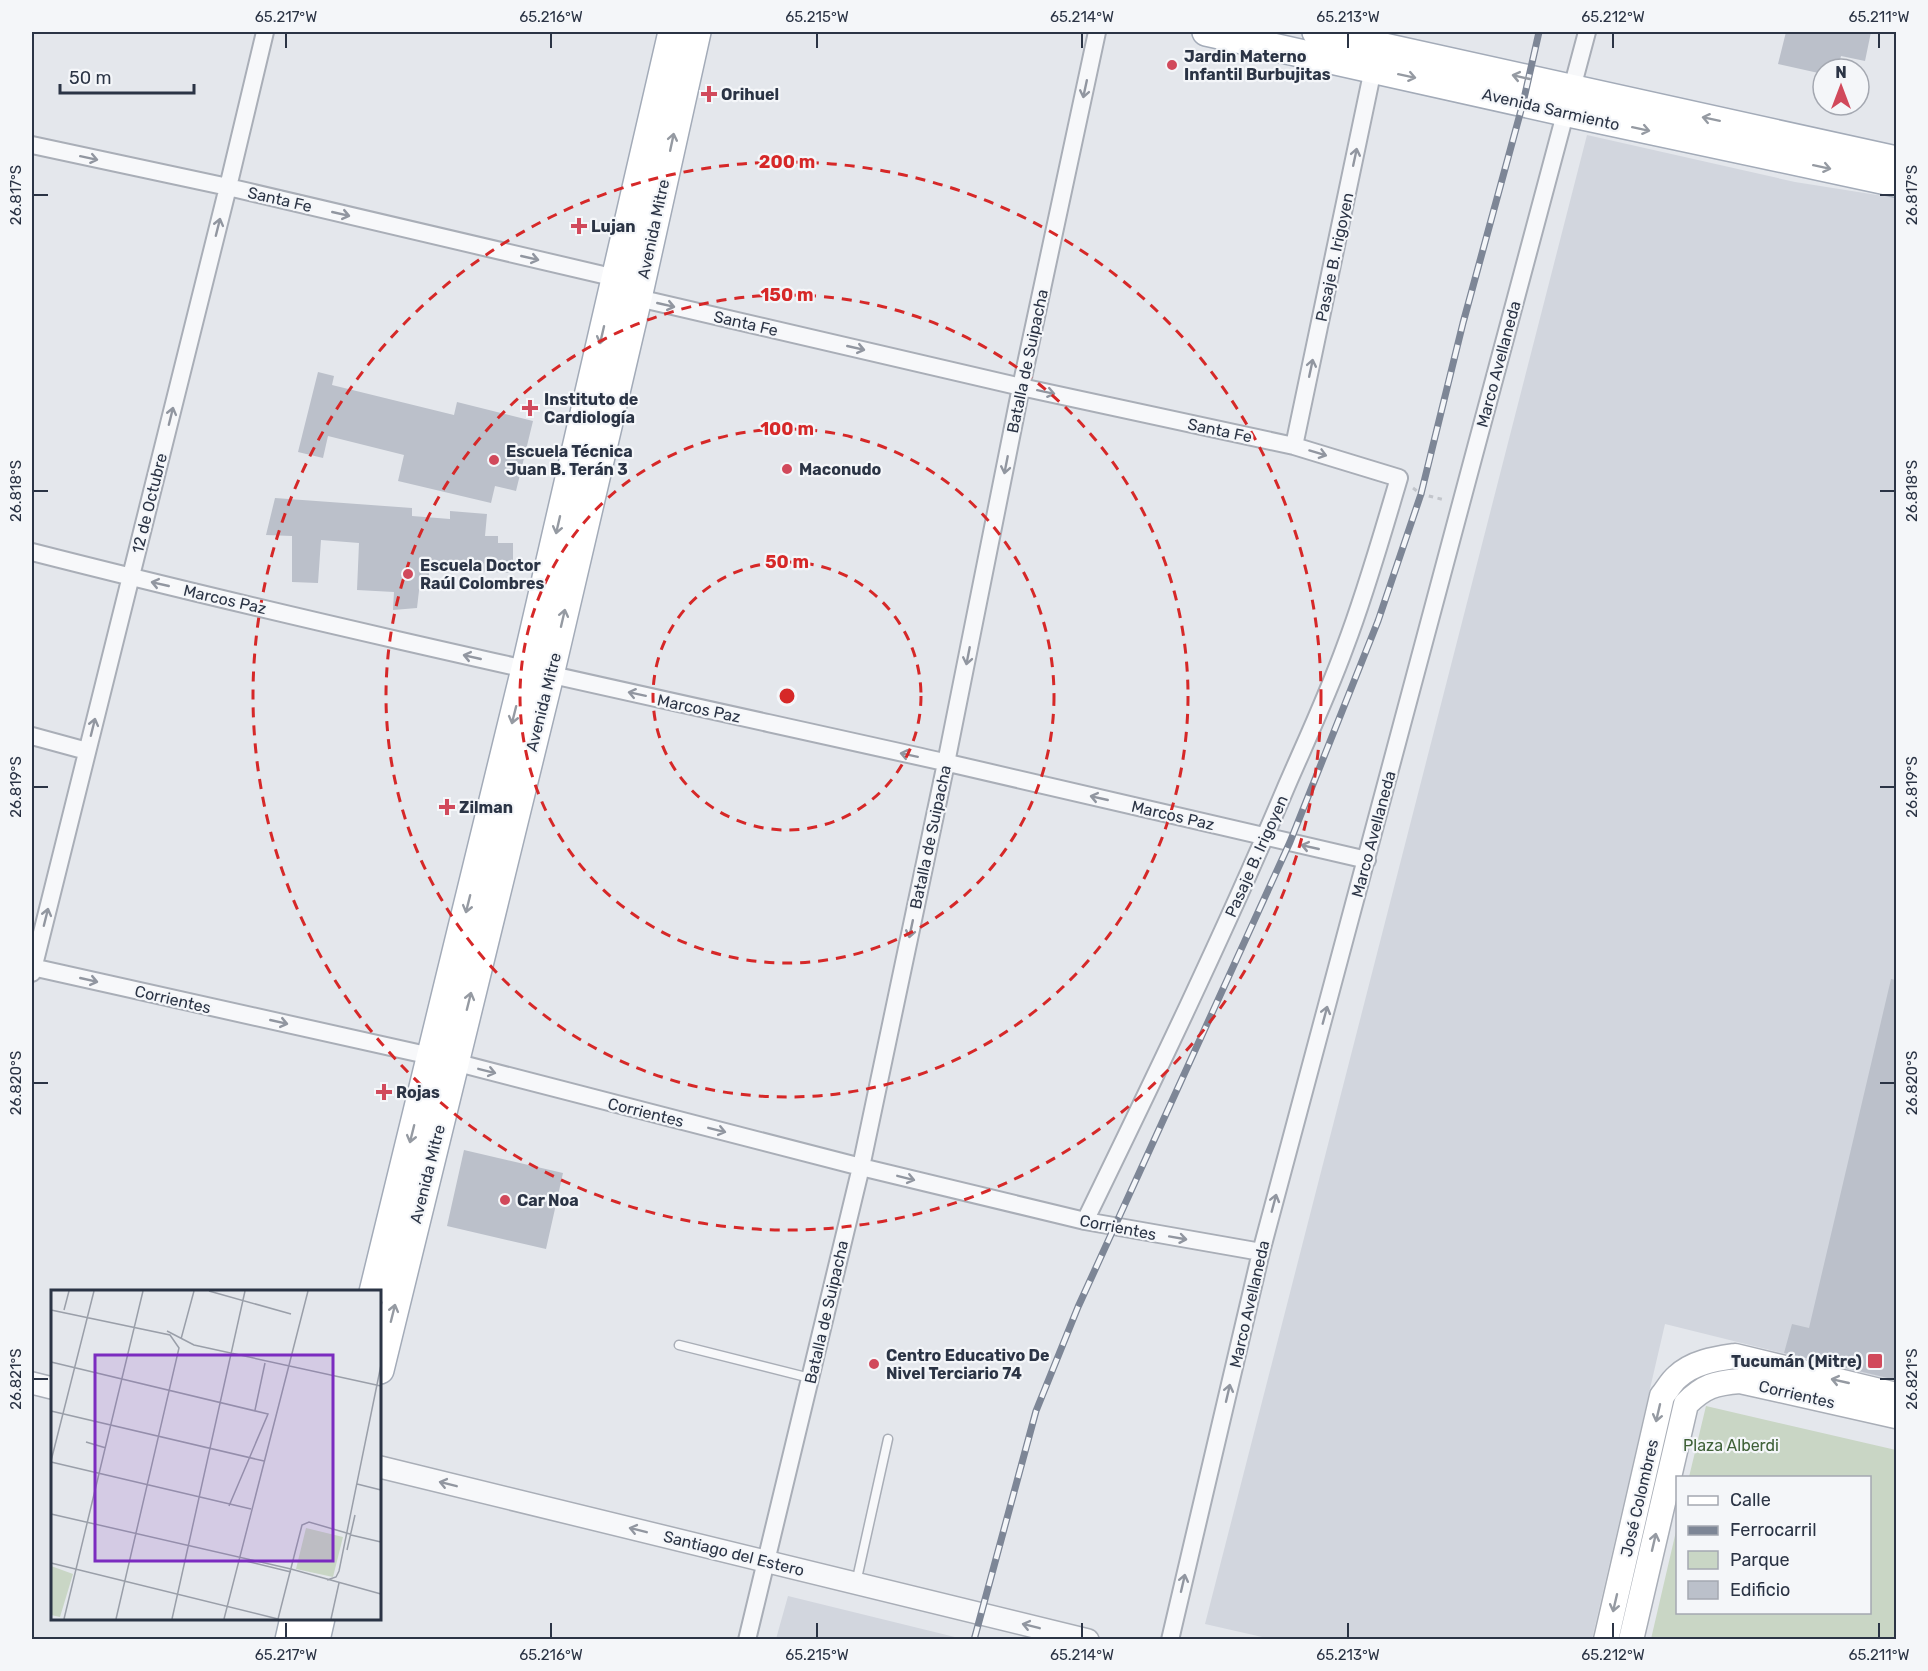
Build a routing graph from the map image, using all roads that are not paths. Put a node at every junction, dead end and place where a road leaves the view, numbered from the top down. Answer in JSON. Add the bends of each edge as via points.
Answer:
{"nodes":[{"id":1,"x":265,"y":32,"type":"edge"},
{"id":2,"x":672,"y":32,"type":"edge"},
{"id":3,"x":697,"y":32,"type":"edge"},
{"id":4,"x":1097,"y":32,"type":"edge"},
{"id":5,"x":1206,"y":32,"type":"edge"},
{"id":6,"x":1316,"y":32,"type":"edge"},
{"id":7,"x":1587,"y":32,"type":"edge"},
{"id":8,"x":1373,"y":69,"type":"junction"},
{"id":9,"x":1568,"y":101,"type":"junction"},
{"id":10,"x":1767,"y":143,"type":"junction"},
{"id":11,"x":32,"y":146,"type":"edge"},
{"id":12,"x":1896,"y":160,"type":"edge"},
{"id":13,"x":1896,"y":183,"type":"edge"},
{"id":14,"x":228,"y":187,"type":"junction"},
{"id":15,"x":615,"y":278,"type":"junction"},
{"id":16,"x":638,"y":298,"type":"junction"},
{"id":17,"x":1022,"y":387,"type":"junction"},
{"id":18,"x":1294,"y":446,"type":"junction"},
{"id":19,"x":1399,"y":478,"type":"joint"},
{"id":20,"x":32,"y":552,"type":"edge"},
{"id":21,"x":131,"y":577,"type":"junction"},
{"id":22,"x":537,"y":672,"type":"junction"},
{"id":23,"x":32,"y":736,"type":"edge"},
{"id":24,"x":87,"y":751,"type":"junction"},
{"id":25,"x":946,"y":763,"type":"junction"},
{"id":26,"x":1266,"y":836,"type":"junction"},
{"id":27,"x":1367,"y":860,"type":"junction"},
{"id":28,"x":32,"y":969,"type":"edge"},
{"id":29,"x":442,"y":1060,"type":"junction"},
{"id":30,"x":861,"y":1167,"type":"junction"},
{"id":31,"x":1086,"y":1221,"type":"junction"},
{"id":32,"x":1261,"y":1252,"type":"junction"},
{"id":33,"x":374,"y":1290,"type":"edge"},
{"id":34,"x":680,"y":1345,"type":"dead end"},
{"id":35,"x":381,"y":1365,"type":"edge"},
{"id":36,"x":1691,"y":1367,"type":"joint"},
{"id":37,"x":810,"y":1378,"type":"junction"},
{"id":38,"x":32,"y":1383,"type":"edge"},
{"id":39,"x":51,"y":1388,"type":"edge"},
{"id":40,"x":1699,"y":1391,"type":"joint"},
{"id":41,"x":1896,"y":1395,"type":"edge"},
{"id":42,"x":1896,"y":1416,"type":"edge"},
{"id":43,"x":888,"y":1439,"type":"dead end"},
{"id":44,"x":381,"y":1467,"type":"edge"},
{"id":45,"x":767,"y":1561,"type":"junction"},
{"id":46,"x":856,"y":1583,"type":"junction"},
{"id":47,"x":294,"y":1620,"type":"edge"},
{"id":48,"x":321,"y":1620,"type":"edge"},
{"id":49,"x":289,"y":1640,"type":"edge"},
{"id":50,"x":316,"y":1640,"type":"edge"},
{"id":51,"x":747,"y":1640,"type":"edge"},
{"id":52,"x":1088,"y":1640,"type":"edge"},
{"id":53,"x":1170,"y":1640,"type":"edge"},
{"id":54,"x":1606,"y":1640,"type":"edge"},
{"id":55,"x":1631,"y":1640,"type":"edge"}],
"edges":[{"from":1,"to":14,"type":"street","name":"12 de Octubre"},
{"from":2,"to":15,"type":"main road","name":"Avenida Mitre"},
{"from":16,"to":3,"type":"main road","name":"Avenida Mitre","one_way":true},
{"from":4,"to":17,"type":"street","name":"Batalla de Suipacha","one_way":true},
{"from":5,"to":8,"type":"main road","name":"Avenida Sarmiento"},
{"from":9,"to":6,"type":"main road","name":"Avenida Sarmiento","one_way":true},
{"from":7,"to":9,"type":"street","name":"Marco Avellaneda"},
{"from":8,"to":9,"type":"main road","name":"Avenida Sarmiento","one_way":true},
{"from":18,"to":8,"type":"street","name":"Pasaje B. Irigoyen","one_way":true},
{"from":9,"to":10,"type":"main road","name":"Avenida Sarmiento"},
{"from":9,"to":27,"type":"street","name":"Marco Avellaneda"},
{"from":10,"to":12,"type":"main road","name":"Avenida Sarmiento"},
{"from":10,"to":13,"type":"main road","name":"Avenida Sarmiento","one_way":true},
{"from":11,"to":14,"type":"street","name":"Santa Fe","one_way":true},
{"from":14,"to":15,"type":"street","name":"Santa Fe","one_way":true},
{"from":21,"to":14,"type":"street","name":"12 de Octubre","one_way":true},
{"from":15,"to":16,"type":"street","name":"Santa Fe"},
{"from":15,"to":22,"type":"main road","name":"Avenida Mitre","one_way":true},
{"from":16,"to":17,"type":"street","name":"Santa Fe","one_way":true},
{"from":22,"to":16,"type":"main road","name":"Avenida Mitre","one_way":true},
{"from":17,"to":18,"type":"street","name":"Santa Fe","one_way":true},
{"from":17,"to":25,"type":"street","name":"Batalla de Suipacha","one_way":true},
{"from":18,"to":19,"type":"street","name":"Santa Fe","one_way":true},
{"from":19,"to":26,"type":"street","name":"Pasaje B. Irigoyen","via":[[1345,646]]},
{"from":20,"to":21,"type":"street","name":"Marcos Paz"},
{"from":22,"to":21,"type":"street","name":"Marcos Paz","one_way":true},
{"from":24,"to":21,"type":"street","name":"12 de Octubre","one_way":true},
{"from":25,"to":22,"type":"street","name":"Marcos Paz","one_way":true},
{"from":22,"to":29,"type":"main road","name":"Avenida Mitre"},
{"from":23,"to":24,"type":"street"},
{"from":28,"to":24,"type":"street","name":"12 de Octubre","one_way":true},
{"from":26,"to":25,"type":"street","name":"Marcos Paz","one_way":true},
{"from":25,"to":30,"type":"street","name":"Batalla de Suipacha","one_way":true},
{"from":27,"to":26,"type":"street","name":"Marcos Paz","one_way":true},
{"from":26,"to":31,"type":"street","name":"Pasaje B. Irigoyen"},
{"from":32,"to":27,"type":"street","name":"Marco Avellaneda","one_way":true},
{"from":28,"to":29,"type":"street","name":"Corrientes","one_way":true},
{"from":29,"to":30,"type":"street","name":"Corrientes","one_way":true},
{"from":29,"to":33,"type":"main road","name":"Avenida Mitre","one_way":true},
{"from":35,"to":29,"type":"main road","name":"Avenida Mitre","one_way":true},
{"from":30,"to":31,"type":"street","name":"Corrientes","one_way":true},
{"from":30,"to":37,"type":"street","name":"Batalla de Suipacha"},
{"from":31,"to":32,"type":"street","name":"Corrientes","one_way":true},
{"from":53,"to":32,"type":"street","name":"Marco Avellaneda","one_way":true},
{"from":34,"to":37,"type":"lane"},
{"from":41,"to":36,"type":"main road","name":"Corrientes","one_way":true,"via":[[1735,1356]]},
{"from":36,"to":54,"type":"main road","name":"José Colombres","one_way":true,"via":[[1676,1377],[1662,1396]]},
{"from":37,"to":45,"type":"street","name":"Batalla de Suipacha"},
{"from":38,"to":39,"type":"street"},
{"from":40,"to":42,"type":"main road","name":"Corrientes","via":[[1718,1383],[1740,1381]]},
{"from":55,"to":40,"type":"main road","name":"José Colombres","one_way":true,"via":[[1686,1404]]},
{"from":43,"to":46,"type":"lane"},
{"from":45,"to":44,"type":"street","name":"Santiago del Estero","one_way":true},
{"from":45,"to":46,"type":"street","name":"Santiago del Estero"},
{"from":45,"to":51,"type":"street","name":"Batalla de Suipacha"},
{"from":52,"to":46,"type":"street","name":"Santiago del Estero","one_way":true},
{"from":47,"to":49,"type":"main road"},
{"from":48,"to":50,"type":"main road"}]}
